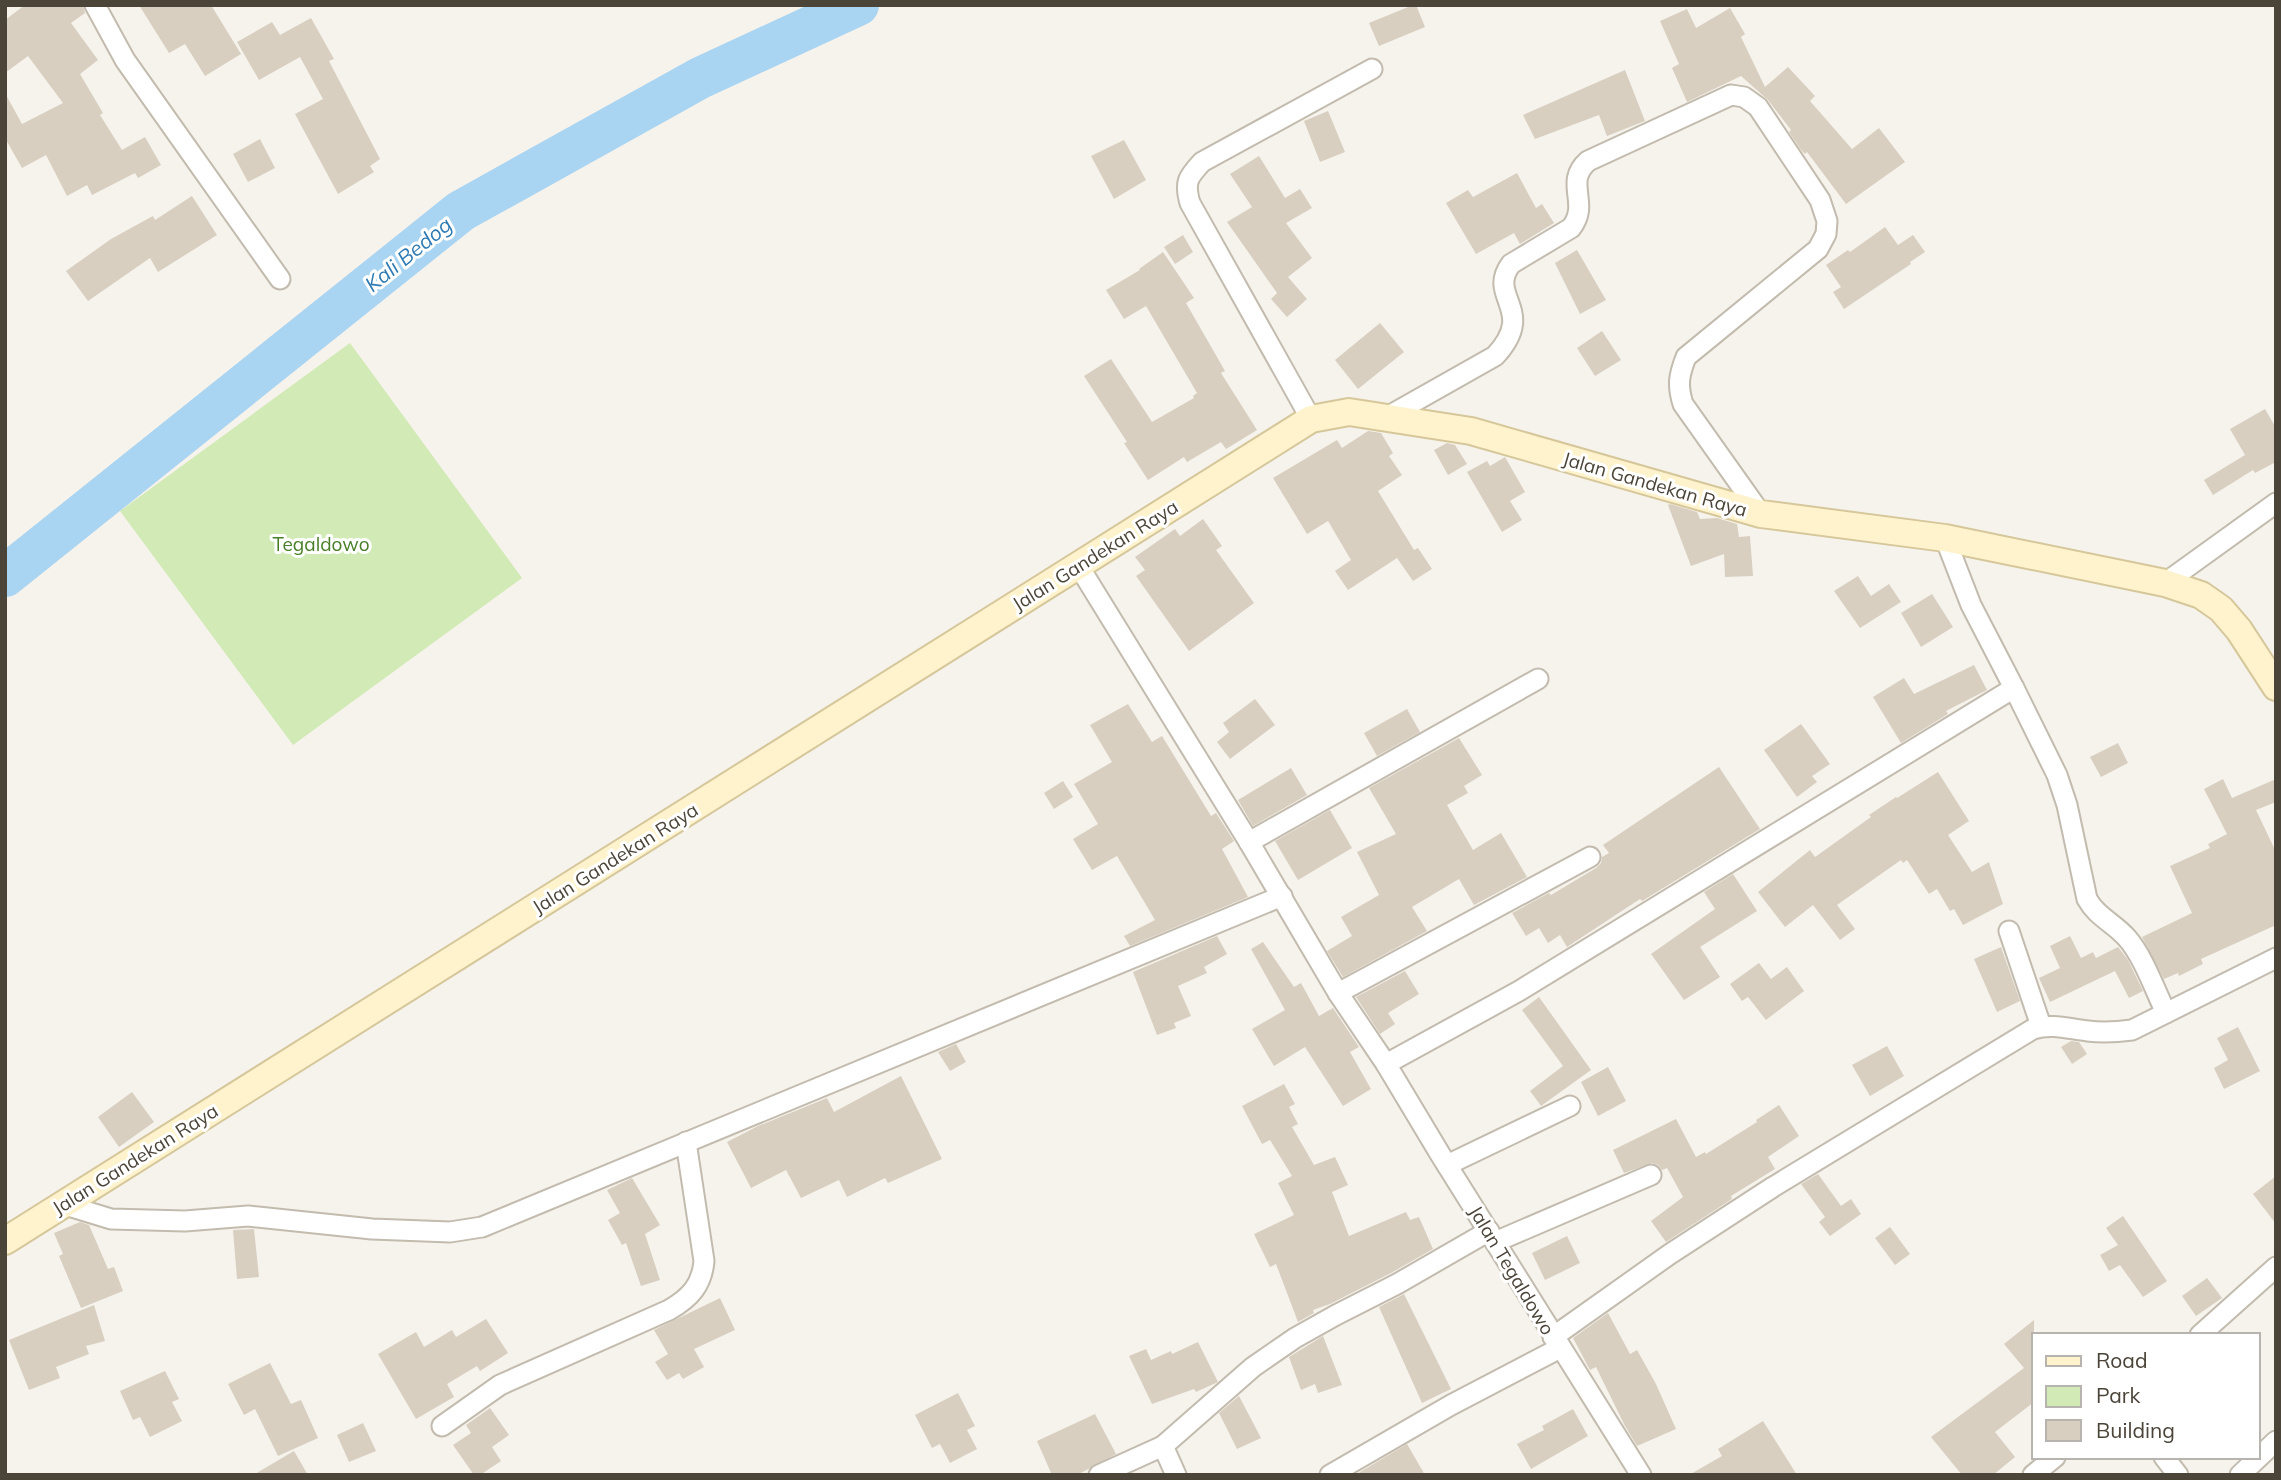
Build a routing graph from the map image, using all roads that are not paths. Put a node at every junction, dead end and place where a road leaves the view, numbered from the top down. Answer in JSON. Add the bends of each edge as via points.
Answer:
{"nodes":[{"id":1,"x":95,"y":5,"type":"edge"},
{"id":2,"x":1372,"y":69,"type":"dead end"},
{"id":3,"x":280,"y":279,"type":"dead end"},
{"id":4,"x":1387,"y":417,"type":"junction"},
{"id":5,"x":1311,"y":419,"type":"junction"},
{"id":6,"x":2276,"y":503,"type":"edge"},
{"id":7,"x":1761,"y":513,"type":"junction"},
{"id":8,"x":1945,"y":538,"type":"junction"},
{"id":9,"x":1078,"y":565,"type":"junction"},
{"id":10,"x":2165,"y":583,"type":"junction"},
{"id":11,"x":1538,"y":679,"type":"dead end"},
{"id":12,"x":2276,"y":687,"type":"edge"},
{"id":13,"x":2014,"y":688,"type":"junction"},
{"id":14,"x":1250,"y":842,"type":"junction"},
{"id":15,"x":1590,"y":857,"type":"dead end"},
{"id":16,"x":1282,"y":896,"type":"junction"},
{"id":17,"x":2009,"y":931,"type":"dead end"},
{"id":18,"x":2276,"y":958,"type":"edge"},
{"id":19,"x":1338,"y":993,"type":"junction"},
{"id":20,"x":2166,"y":1013,"type":"junction"},
{"id":21,"x":2041,"y":1026,"type":"junction"},
{"id":22,"x":1387,"y":1064,"type":"junction"},
{"id":23,"x":1570,"y":1106,"type":"dead end"},
{"id":24,"x":686,"y":1142,"type":"junction"},
{"id":25,"x":1447,"y":1165,"type":"junction"},
{"id":26,"x":1651,"y":1175,"type":"dead end"},
{"id":27,"x":62,"y":1204,"type":"junction"},
{"id":28,"x":1492,"y":1237,"type":"junction"},
{"id":29,"x":5,"y":1241,"type":"edge"},
{"id":30,"x":2276,"y":1266,"type":"edge"},
{"id":31,"x":2202,"y":1333,"type":"edge"},
{"id":32,"x":1557,"y":1342,"type":"junction"},
{"id":33,"x":442,"y":1426,"type":"dead end"},
{"id":34,"x":2276,"y":1441,"type":"edge"},
{"id":35,"x":1163,"y":1446,"type":"junction"},
{"id":36,"x":2260,"y":1456,"type":"edge"},
{"id":37,"x":2053,"y":1459,"type":"edge"},
{"id":38,"x":2166,"y":1459,"type":"edge"},
{"id":39,"x":2257,"y":1459,"type":"edge"},
{"id":40,"x":1099,"y":1475,"type":"edge"},
{"id":41,"x":1176,"y":1475,"type":"edge"},
{"id":42,"x":1330,"y":1475,"type":"edge"},
{"id":43,"x":1641,"y":1475,"type":"edge"},
{"id":44,"x":2033,"y":1475,"type":"edge"},
{"id":45,"x":2178,"y":1475,"type":"edge"},
{"id":46,"x":2240,"y":1475,"type":"edge"}],
"edges":[{"from":1,"to":3,"type":"street","via":[[125,60]]},
{"from":2,"to":5,"type":"street","via":[[1202,162],[1186,187],[1190,202]]},
{"from":4,"to":5,"type":"street","name":"Jalan Gandekan Raya","via":[[1349,412]]},
{"from":4,"to":7,"type":"street","name":"Jalan Gandekan Raya","via":[[1472,431]]},
{"from":4,"to":7,"type":"street","via":[[1495,356],[1508,342],[1513,313],[1503,281],[1506,271],[1577,221],[1576,182],[1588,160],[1731,95],[1744,97],[1758,107],[1820,201],[1827,221],[1823,242],[1686,357],[1678,389],[1683,404]]},
{"from":5,"to":9,"type":"street","name":"Jalan Gandekan Raya"},
{"from":6,"to":10,"type":"street"},
{"from":7,"to":8,"type":"street","name":"Jalan Gandekan Raya"},
{"from":8,"to":10,"type":"street","name":"Jalan Gandekan Raya"},
{"from":8,"to":13,"type":"street","via":[[1971,605]]},
{"from":9,"to":14,"type":"street","name":"Jalan Tegaldowo"},
{"from":9,"to":27,"type":"street","name":"Jalan Gandekan Raya"},
{"from":10,"to":12,"type":"street","name":"Jalan Gandekan Raya","via":[[2201,595],[2221,609]]},
{"from":11,"to":14,"type":"street"},
{"from":13,"to":20,"type":"street","via":[[2057,775],[2087,899],[2100,917],[2129,939]]},
{"from":13,"to":22,"type":"street","via":[[1519,991]]},
{"from":14,"to":16,"type":"street","name":"Jalan Tegaldowo"},
{"from":15,"to":19,"type":"street"},
{"from":16,"to":19,"type":"street","name":"Jalan Tegaldowo"},
{"from":16,"to":24,"type":"street"},
{"from":17,"to":21,"type":"street"},
{"from":18,"to":20,"type":"street"},
{"from":19,"to":22,"type":"street","name":"Jalan Tegaldowo"},
{"from":20,"to":21,"type":"street","via":[[2132,1030]]},
{"from":21,"to":32,"type":"street","via":[[1670,1254]]},
{"from":22,"to":25,"type":"street","name":"Jalan Tegaldowo"},
{"from":23,"to":25,"type":"street"},
{"from":24,"to":27,"type":"street","via":[[482,1227],[450,1231],[372,1229],[248,1216],[185,1221],[111,1219]]},
{"from":24,"to":33,"type":"street","via":[[704,1261],[697,1286],[687,1299],[500,1385]]},
{"from":25,"to":28,"type":"street","name":"Jalan Tegaldowo"},
{"from":26,"to":28,"type":"street"},
{"from":27,"to":29,"type":"street","name":"Jalan Gandekan Raya"},
{"from":28,"to":32,"type":"street","name":"Jalan Tegaldowo"},
{"from":28,"to":35,"type":"street","via":[[1295,1338],[1236,1381]]},
{"from":30,"to":31,"type":"street"},
{"from":32,"to":42,"type":"street"},
{"from":32,"to":43,"type":"street","name":"Jalan Tegaldowo"},
{"from":34,"to":36,"type":"street"},
{"from":35,"to":40,"type":"street"},
{"from":35,"to":41,"type":"street"},
{"from":37,"to":44,"type":"street"},
{"from":38,"to":45,"type":"street"},
{"from":39,"to":46,"type":"street"}]}
